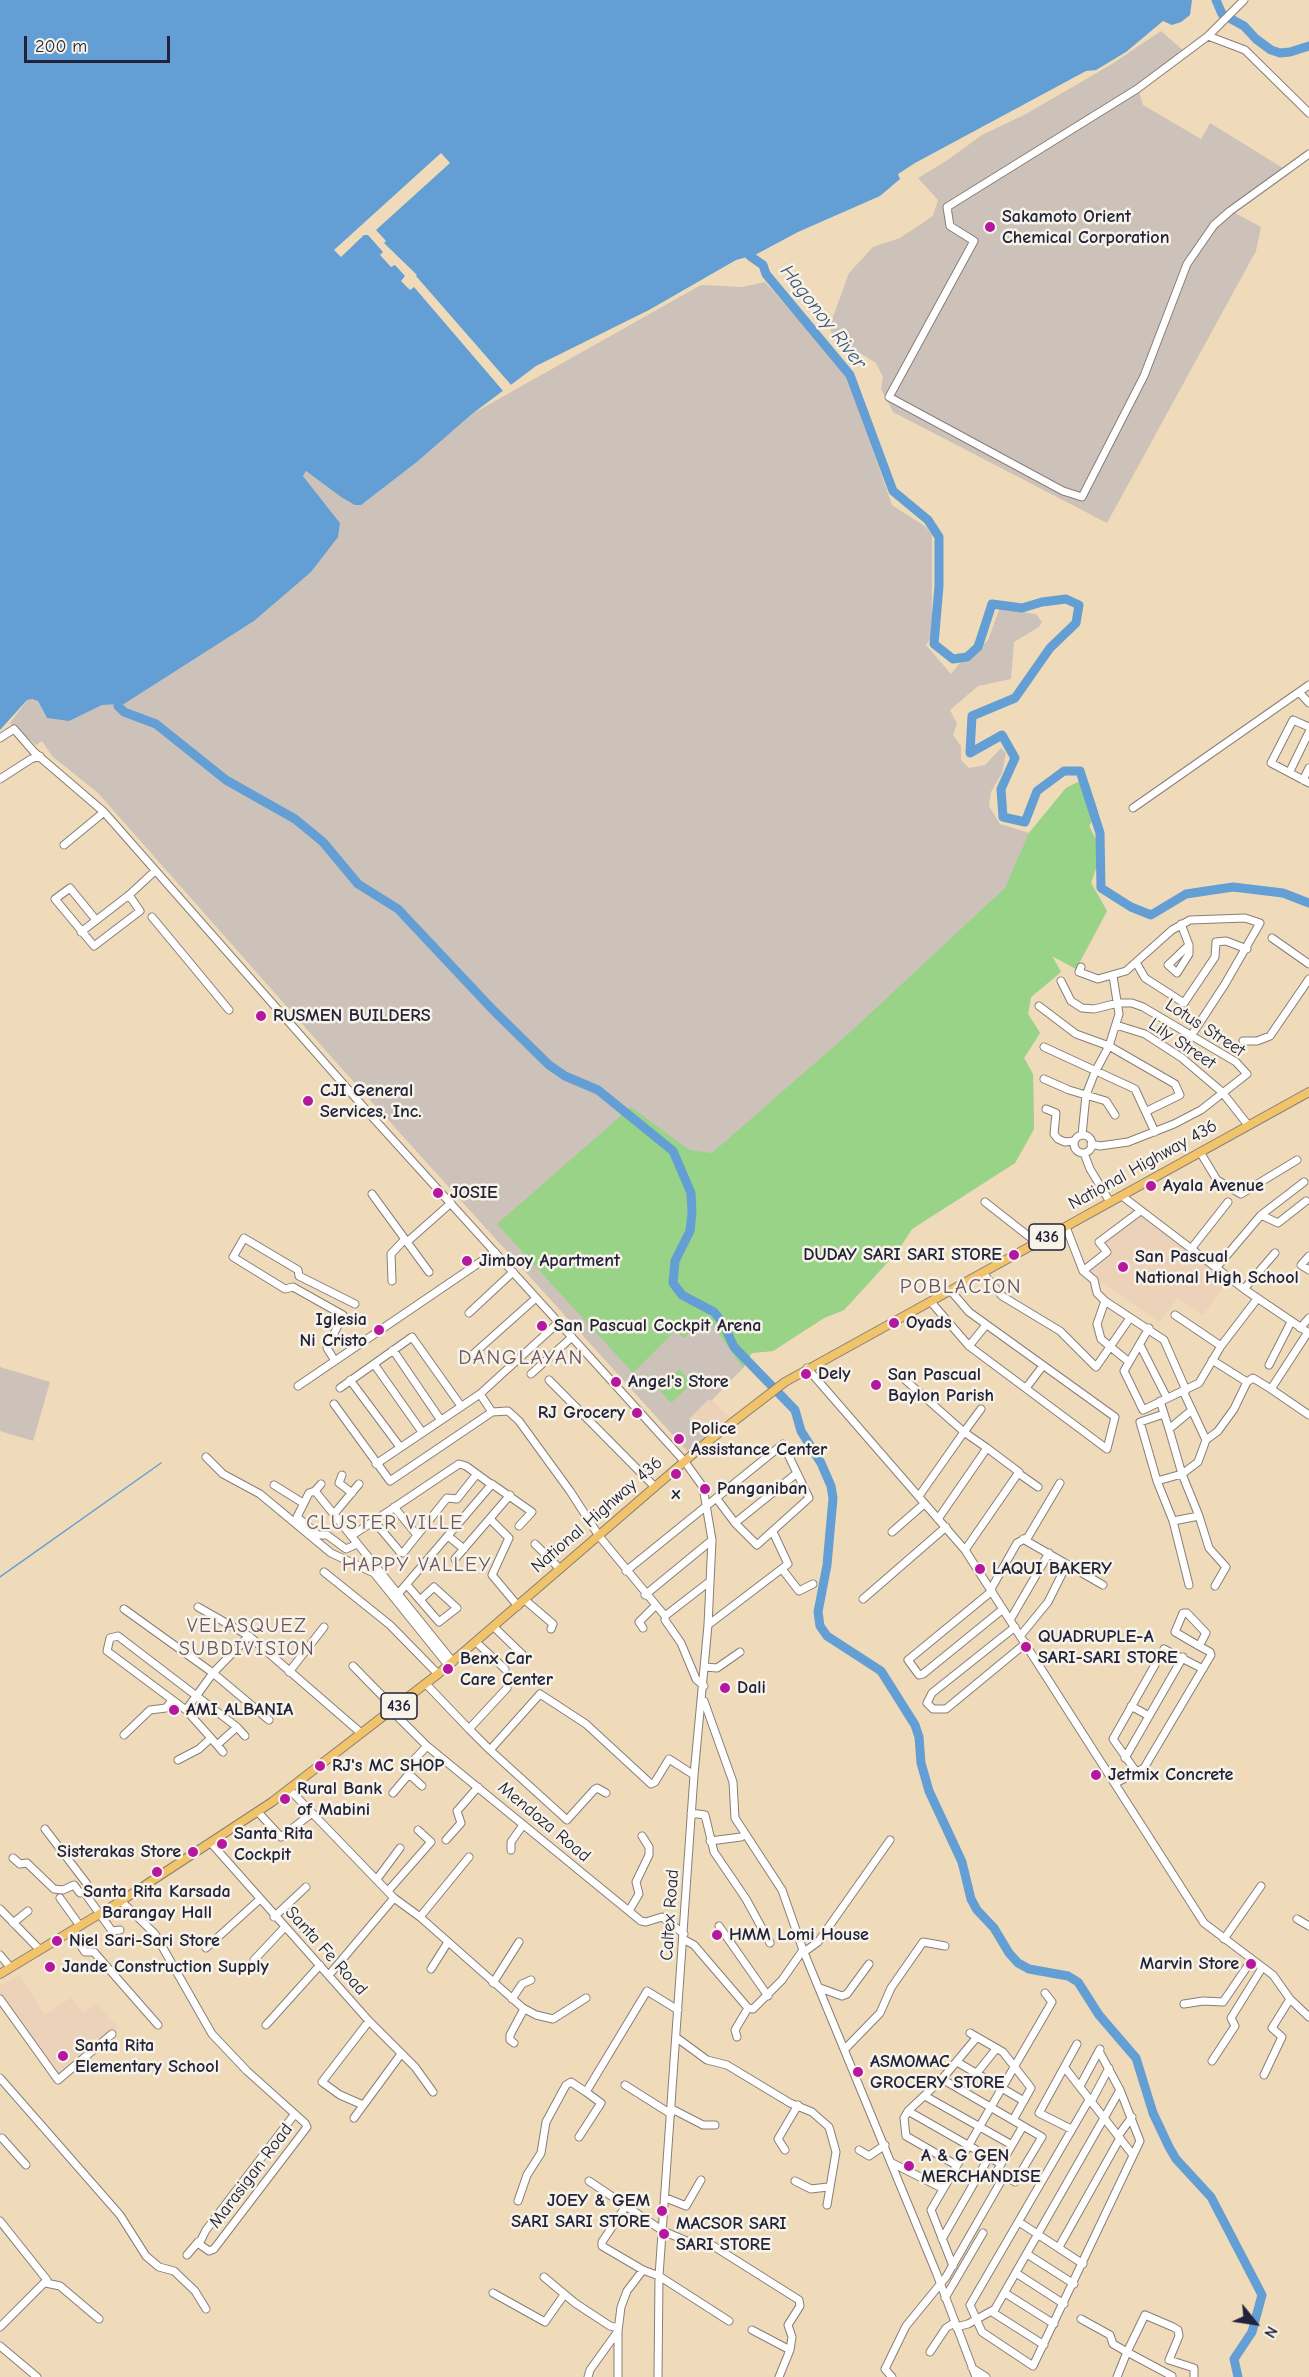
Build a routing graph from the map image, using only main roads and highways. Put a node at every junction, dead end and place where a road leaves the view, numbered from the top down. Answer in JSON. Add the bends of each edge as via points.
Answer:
{"nodes":[{"id":1,"x":1309,"y":1092,"type":"edge"},
{"id":2,"x":0,"y":1974,"type":"edge"}],
"edges":[{"from":1,"to":2,"type":"main road","name":"National Highway 436","number":"436","via":[[786,1382],[655,1487],[394,1710],[258,1812]]}]}
